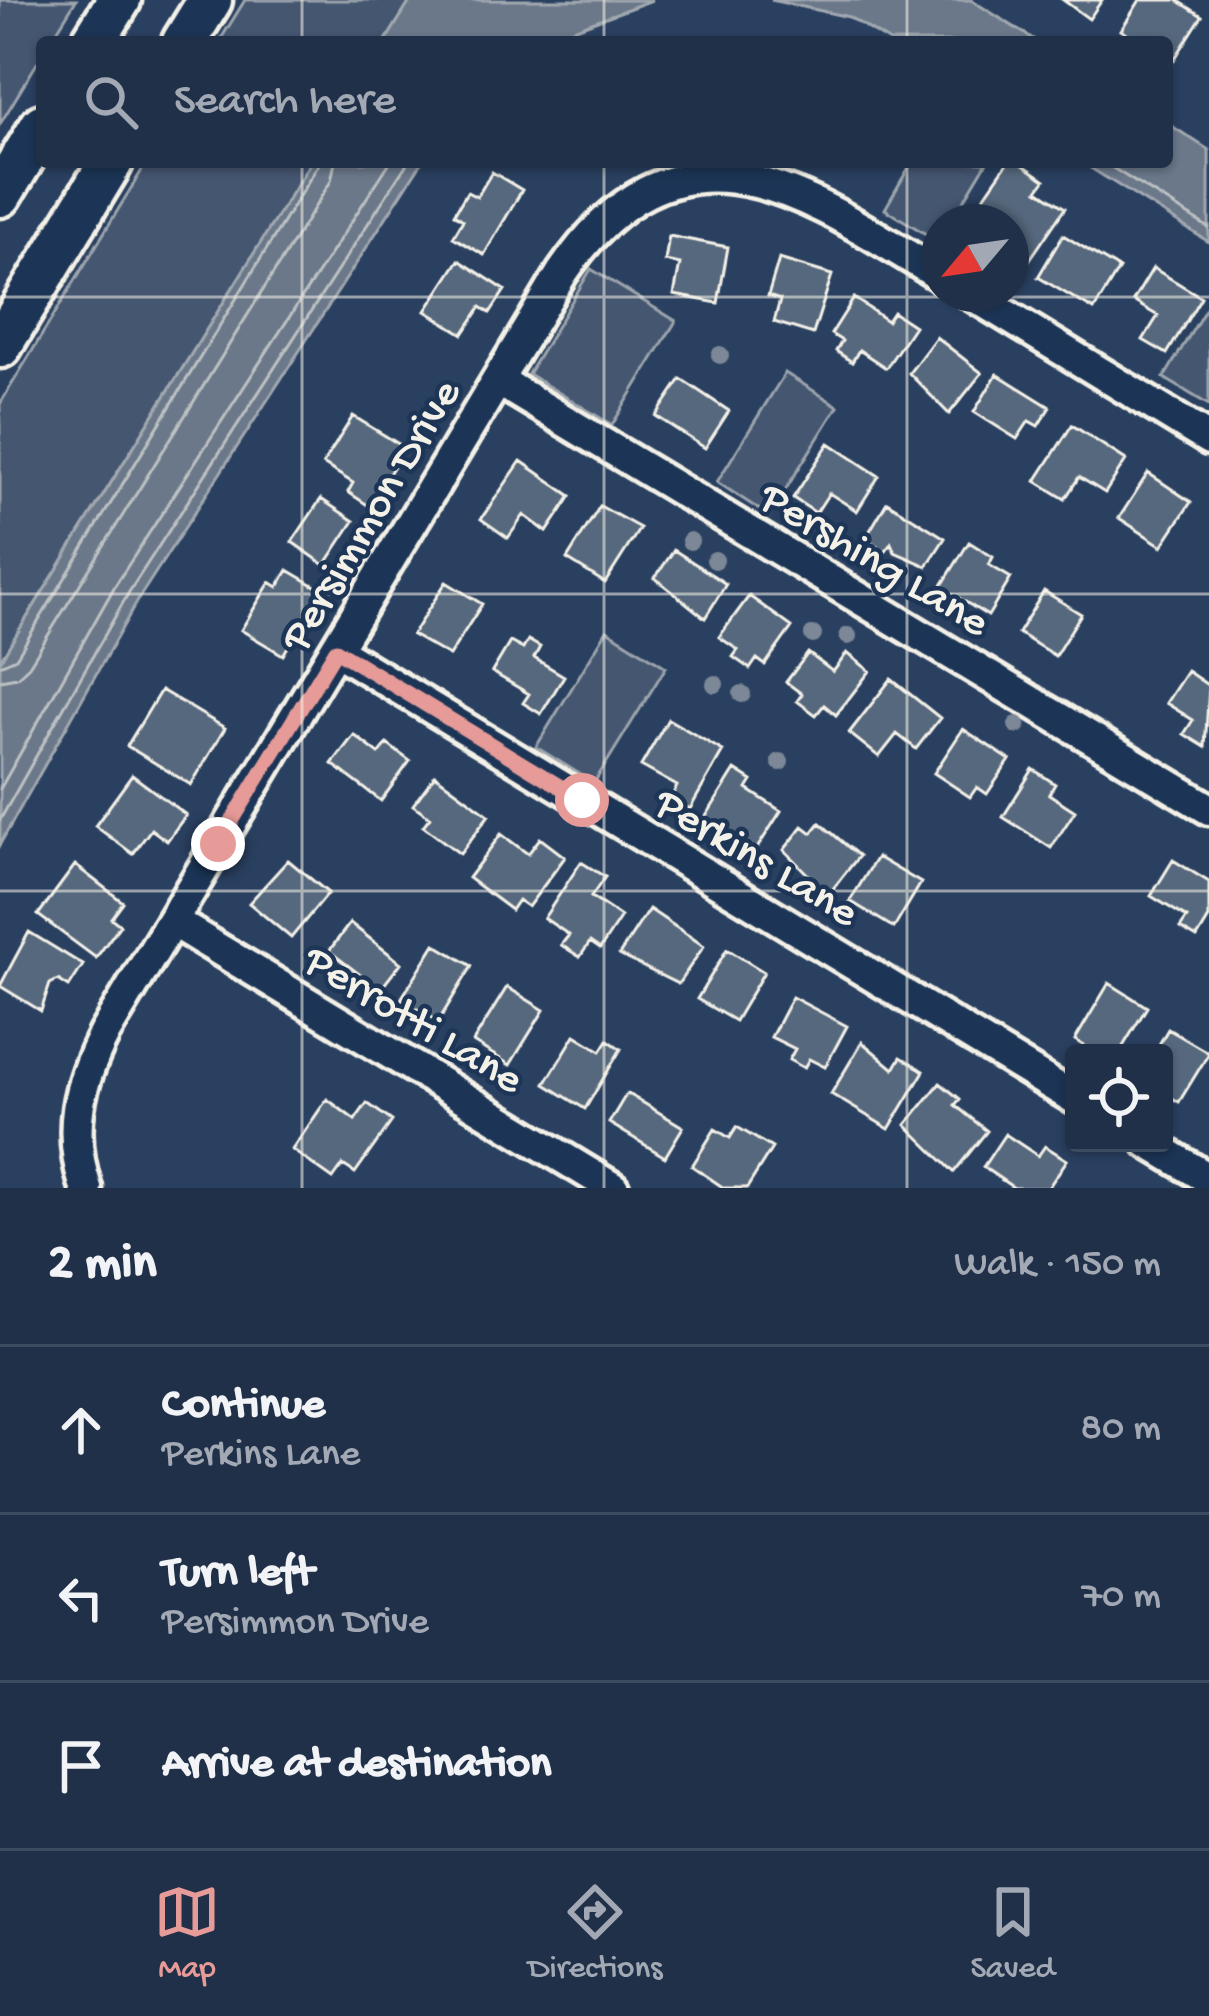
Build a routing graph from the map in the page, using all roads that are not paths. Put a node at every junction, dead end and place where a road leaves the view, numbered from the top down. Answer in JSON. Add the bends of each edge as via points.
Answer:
{"nodes":[{"id":1,"x":119,"y":0,"type":"edge"},
{"id":2,"x":210,"y":0,"type":"edge"},
{"id":3,"x":97,"y":36,"type":"edge"},
{"id":4,"x":188,"y":36,"type":"edge"},
{"id":5,"x":36,"y":136,"type":"edge"},
{"id":6,"x":108,"y":168,"type":"edge"},
{"id":7,"x":0,"y":195,"type":"edge"},
{"id":8,"x":921,"y":265,"type":"edge"},
{"id":9,"x":1001,"y":312,"type":"edge"},
{"id":10,"x":0,"y":346,"type":"edge"},
{"id":11,"x":499,"y":381,"type":"junction"},
{"id":12,"x":1209,"y":439,"type":"edge"},
{"id":13,"x":336,"y":650,"type":"junction"},
{"id":14,"x":1209,"y":809,"type":"edge"},
{"id":15,"x":172,"y":921,"type":"junction"},
{"id":16,"x":1065,"y":1093,"type":"edge"},
{"id":17,"x":1164,"y":1152,"type":"edge"},
{"id":18,"x":1209,"y":1179,"type":"edge"},
{"id":19,"x":86,"y":1188,"type":"edge"},
{"id":20,"x":613,"y":1188,"type":"edge"}],
"edges":[{"from":1,"to":3,"type":"highway"},
{"from":2,"to":4,"type":"highway"},
{"from":5,"to":7,"type":"highway"},
{"from":6,"to":10,"type":"highway"},
{"from":8,"to":11,"type":"street","name":"Persimmon Drive","via":[[779,185],[735,176],[675,184],[634,202],[590,237]]},
{"from":9,"to":12,"type":"street"},
{"from":11,"to":13,"type":"street","name":"Persimmon Drive"},
{"from":11,"to":14,"type":"street","name":"Pershing Lane"},
{"from":13,"to":15,"type":"street","name":"Persimmon Drive"},
{"from":13,"to":16,"type":"street","name":"Perkins Lane"},
{"from":15,"to":19,"type":"street","name":"Persimmon Drive","via":[[83,1080],[76,1137]]},
{"from":15,"to":20,"type":"street","name":"Perrotti Lane"},
{"from":17,"to":18,"type":"street"}]}
